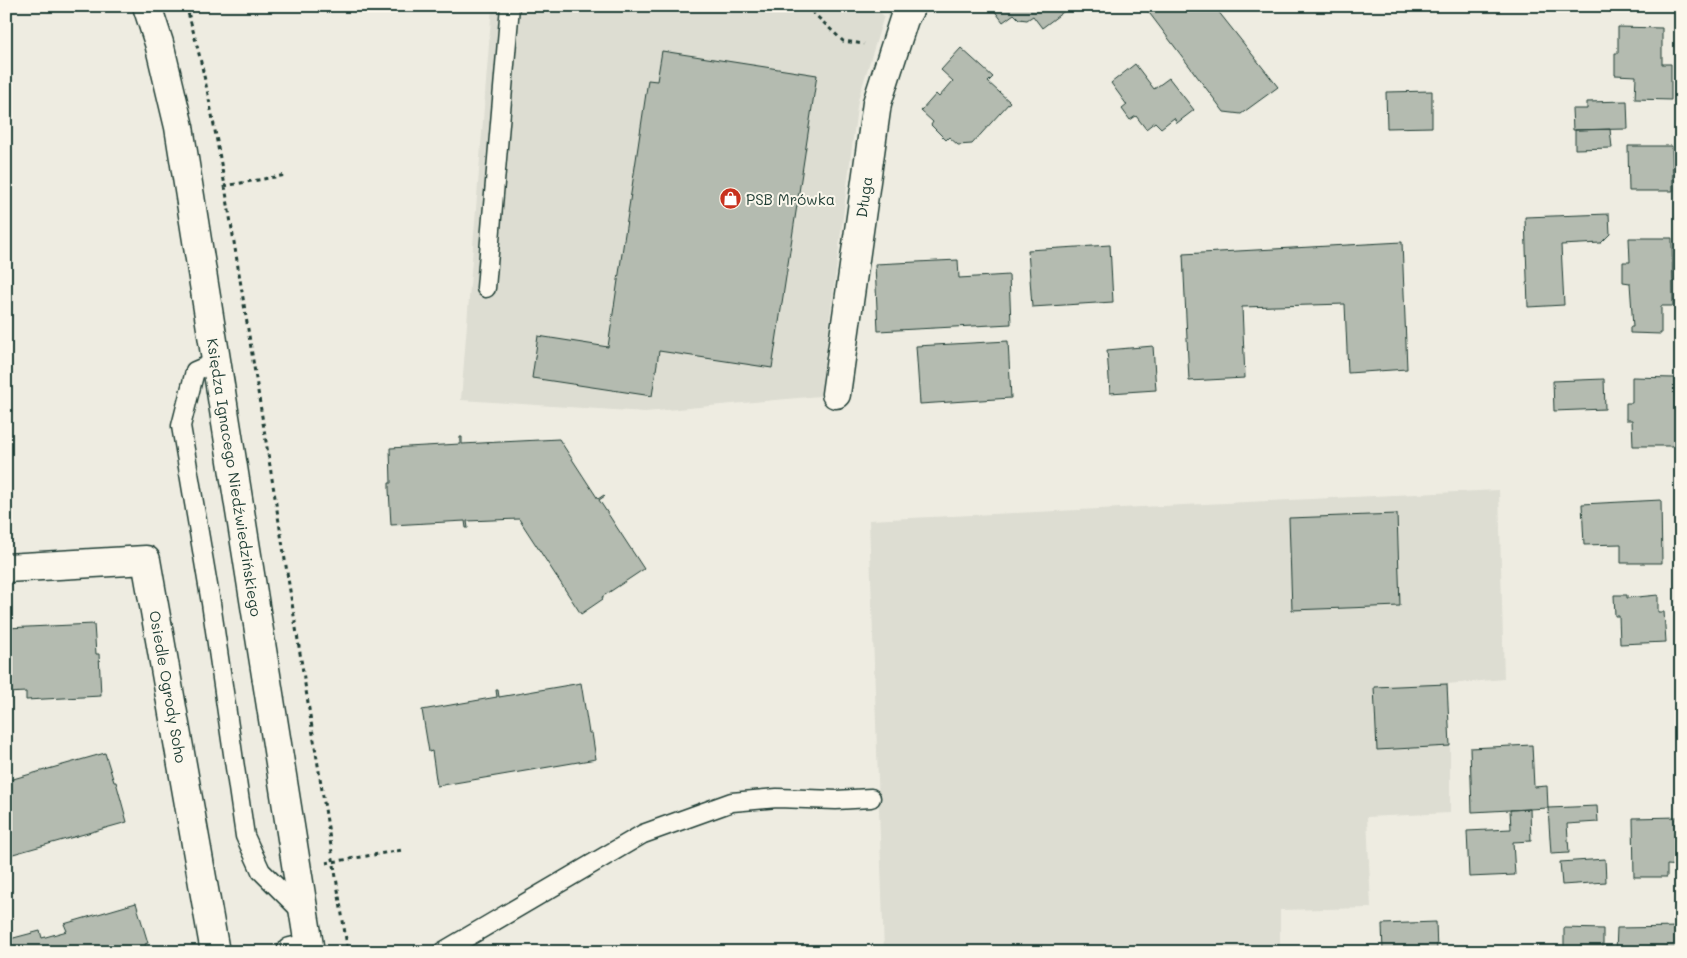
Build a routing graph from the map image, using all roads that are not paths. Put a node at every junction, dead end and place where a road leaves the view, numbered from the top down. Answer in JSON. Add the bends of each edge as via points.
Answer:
{"nodes":[{"id":1,"x":147,"y":6,"type":"edge"},
{"id":2,"x":510,"y":6,"type":"edge"},
{"id":3,"x":911,"y":6,"type":"edge"},
{"id":4,"x":486,"y":288,"type":"dead end"},
{"id":5,"x":216,"y":362,"type":"junction"},
{"id":6,"x":836,"y":394,"type":"dead end"},
{"id":7,"x":6,"y":568,"type":"edge"},
{"id":8,"x":871,"y":798,"type":"dead end"},
{"id":9,"x":302,"y":912,"type":"junction"},
{"id":10,"x":303,"y":951,"type":"edge"},
{"id":11,"x":215,"y":952,"type":"edge"},
{"id":12,"x":442,"y":952,"type":"edge"}],
"edges":[{"from":1,"to":5,"type":"main road","name":"Księdza Ignacego Niedźwiedzińskiego","via":[[179,127]]},
{"from":2,"to":4,"type":"lane"},
{"from":3,"to":6,"type":"main road","name":"Długa","via":[[877,103]]},
{"from":5,"to":9,"type":"main road","name":"Księdza Ignacego Niedźwiedzińskiego"},
{"from":5,"to":9,"type":"lane","via":[[195,371],[181,426],[245,836],[261,871]]},
{"from":7,"to":11,"type":"main road","name":"Osiedle Ogrody Soho","via":[[146,560]]},
{"from":8,"to":12,"type":"lane","via":[[777,798],[723,805],[643,834]]},
{"from":9,"to":10,"type":"main road","name":"Księdza Ignacego Niedźwiedzińskiego"}]}
